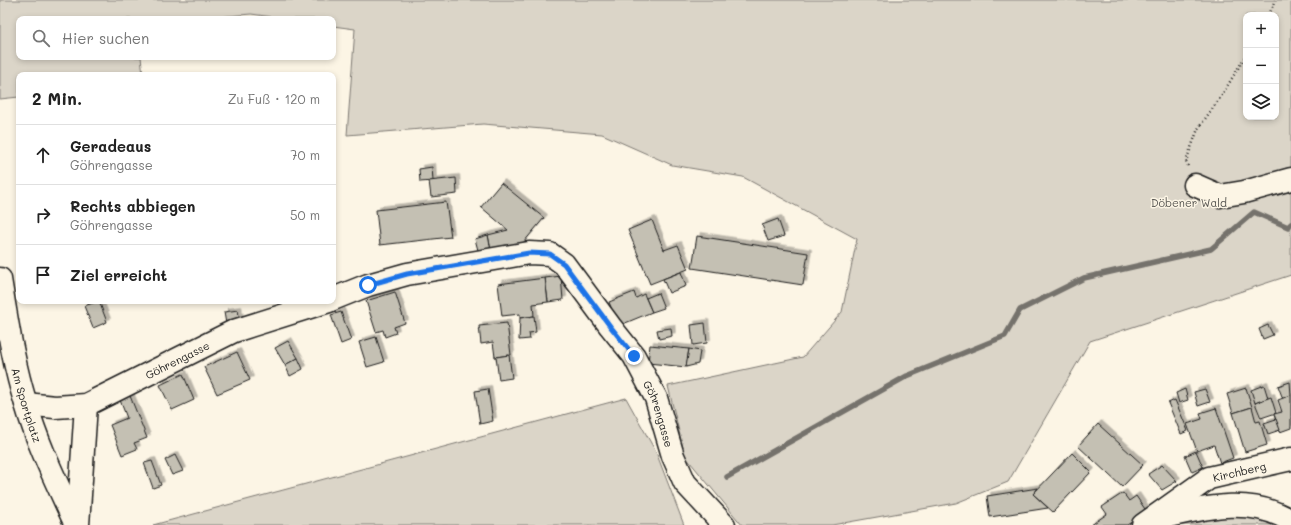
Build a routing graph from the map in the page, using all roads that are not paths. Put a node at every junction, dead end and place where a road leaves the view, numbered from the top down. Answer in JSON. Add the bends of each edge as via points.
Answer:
{"nodes":[{"id":1,"x":1291,"y":179,"type":"edge"},
{"id":2,"x":1195,"y":185,"type":"road end"},
{"id":3,"x":0,"y":279,"type":"edge"},
{"id":4,"x":336,"y":298,"type":"edge"},
{"id":5,"x":320,"y":304,"type":"edge"},
{"id":6,"x":26,"y":404,"type":"junction"},
{"id":7,"x":86,"y":405,"type":"junction"},
{"id":8,"x":1291,"y":459,"type":"edge"},
{"id":9,"x":1291,"y":521,"type":"edge"},
{"id":10,"x":1147,"y":522,"type":"edge"},
{"id":11,"x":77,"y":525,"type":"edge"},
{"id":12,"x":724,"y":525,"type":"edge"}],
"edges":[{"from":1,"to":2,"type":"street","via":[[1220,196]]},
{"from":3,"to":6,"type":"street","name":"Am Sportplatz","via":[[11,345]]},
{"from":4,"to":12,"type":"street","name":"Göhrengasse","via":[[407,274],[529,253],[550,254],[564,264],[634,356],[656,398],[673,456],[686,482]]},
{"from":5,"to":7,"type":"street","name":"Göhrengasse","via":[[234,331]]},
{"from":6,"to":7,"type":"street","name":"Göhrengasse","via":[[55,407]]},
{"from":6,"to":11,"type":"street","name":"Am Sportplatz","via":[[41,449]]},
{"from":7,"to":11,"type":"street"},
{"from":8,"to":10,"type":"street","name":"Kirchberg","via":[[1210,478]]},
{"from":9,"to":10,"type":"street","name":"Kirchberg","via":[[1280,514],[1246,506],[1219,505]]}]}
